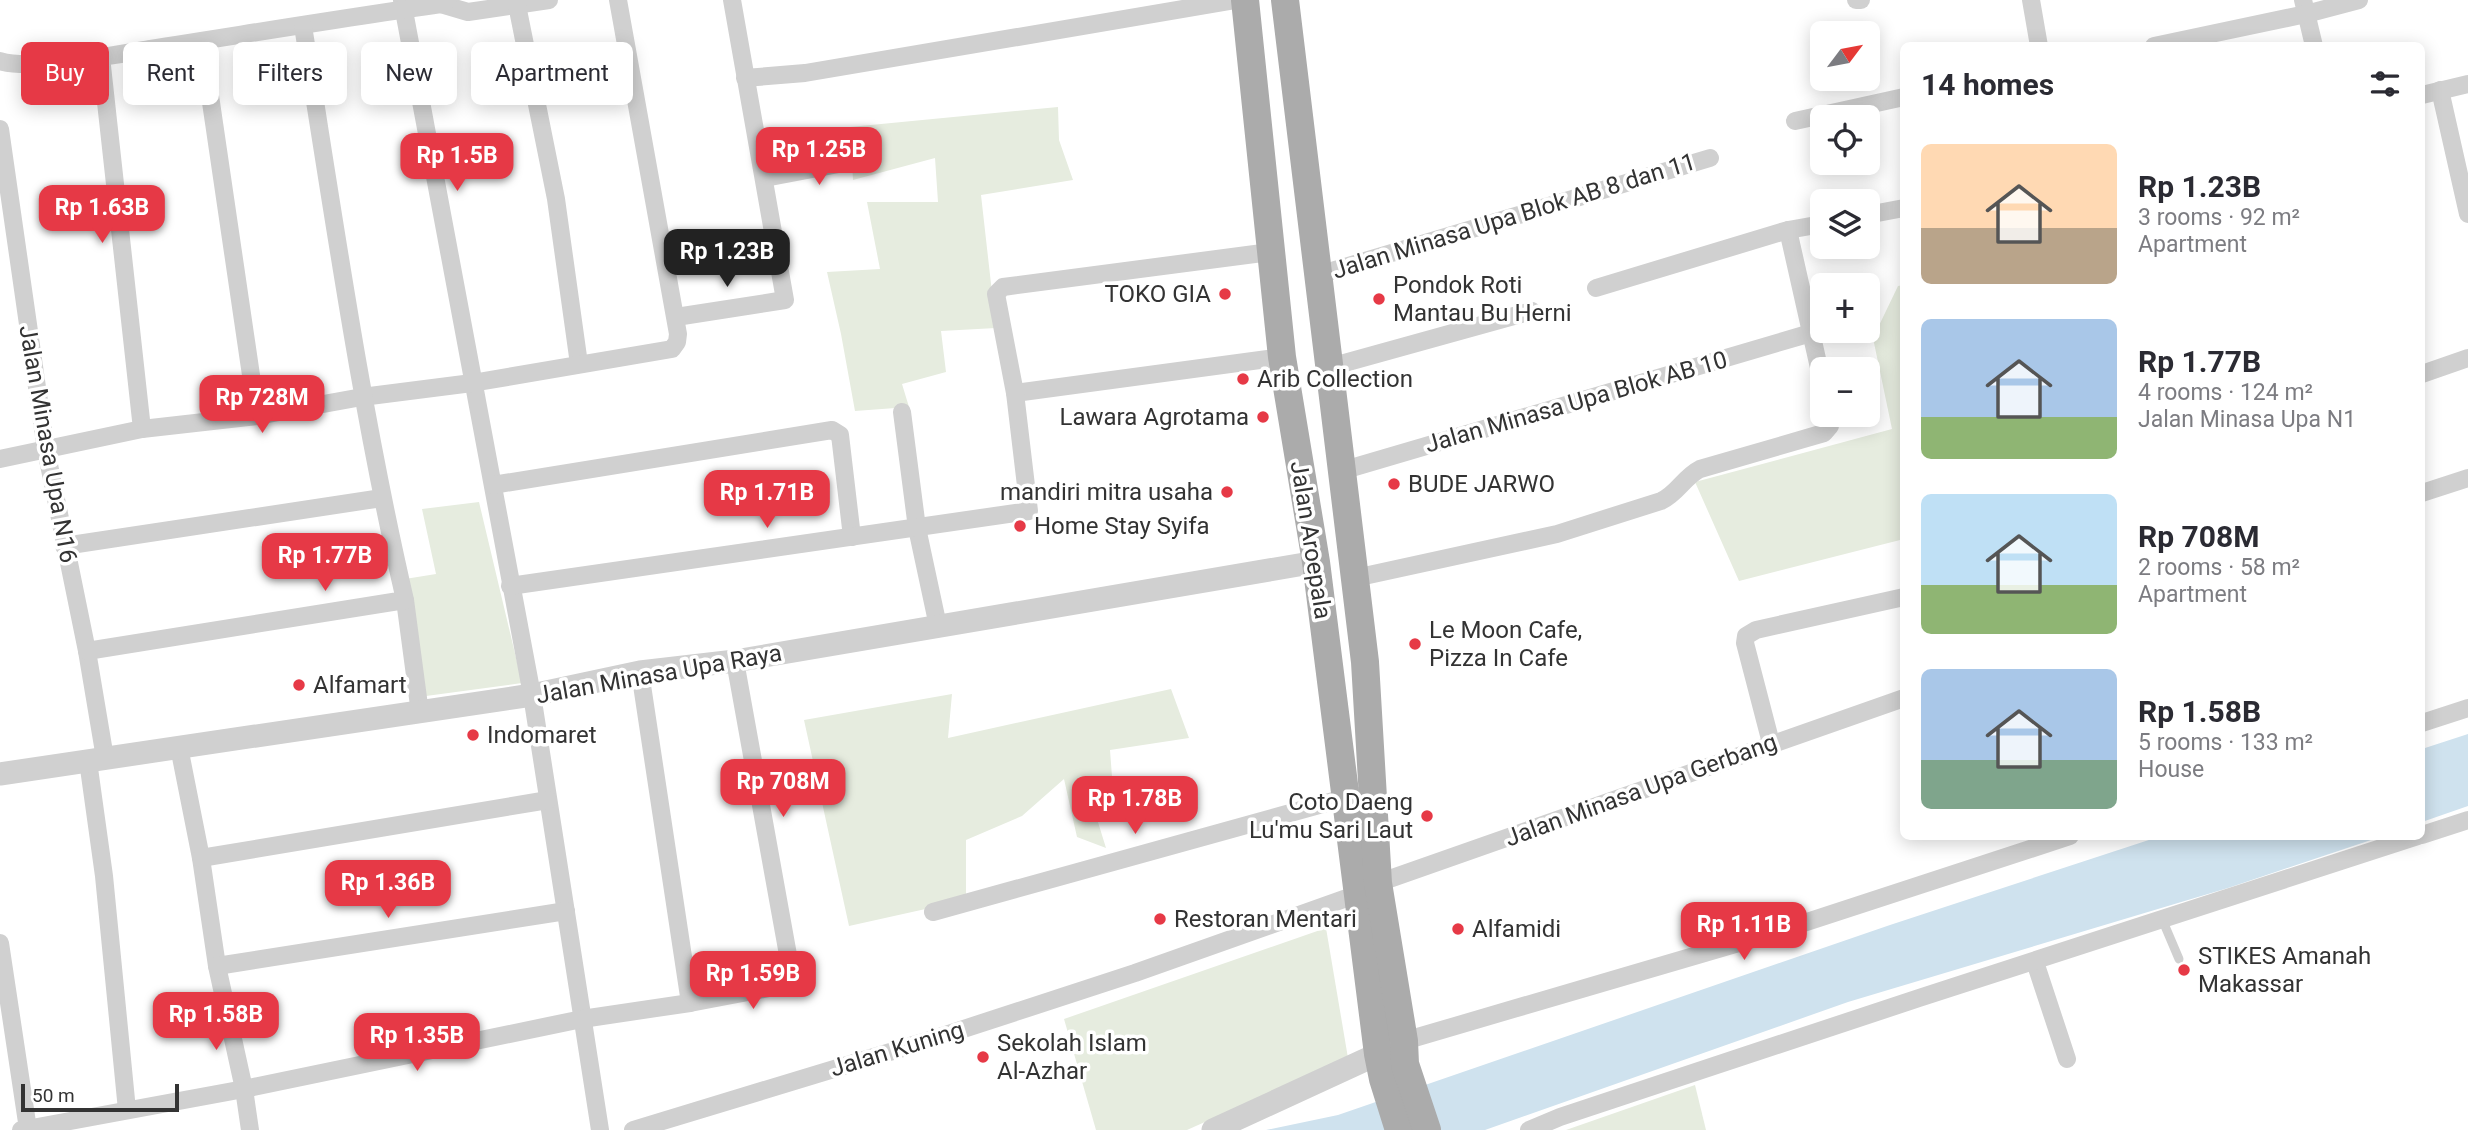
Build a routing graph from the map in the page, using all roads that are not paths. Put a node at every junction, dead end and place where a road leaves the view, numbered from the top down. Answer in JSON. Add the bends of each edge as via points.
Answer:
{"nodes":[{"id":1,"x":548,"y":0,"type":"edge"},
{"id":2,"x":618,"y":0,"type":"edge"},
{"id":3,"x":732,"y":0,"type":"edge"},
{"id":4,"x":1236,"y":0,"type":"edge"},
{"id":5,"x":1245,"y":0,"type":"edge"},
{"id":6,"x":1285,"y":0,"type":"edge"},
{"id":7,"x":2031,"y":0,"type":"edge"},
{"id":8,"x":2359,"y":0,"type":"edge"},
{"id":9,"x":444,"y":2,"type":"edge"},
{"id":10,"x":403,"y":5,"type":"edge"},
{"id":11,"x":517,"y":5,"type":"junction"},
{"id":12,"x":2305,"y":7,"type":"edge"},
{"id":13,"x":303,"y":26,"type":"junction"},
{"id":14,"x":202,"y":41,"type":"junction"},
{"id":15,"x":2038,"y":42,"type":"edge"},
{"id":16,"x":2169,"y":42,"type":"edge"},
{"id":17,"x":2313,"y":42,"type":"edge"},
{"id":18,"x":109,"y":56,"type":"edge"},
{"id":19,"x":0,"y":61,"type":"edge"},
{"id":20,"x":21,"y":64,"type":"edge"},
{"id":21,"x":745,"y":78,"type":"junction"},
{"id":22,"x":2468,"y":84,"type":"edge"},
{"id":23,"x":2440,"y":90,"type":"junction"},
{"id":24,"x":2425,"y":94,"type":"edge"},
{"id":25,"x":1900,"y":98,"type":"edge"},
{"id":26,"x":106,"y":105,"type":"edge"},
{"id":27,"x":1795,"y":121,"type":"dead end"},
{"id":28,"x":0,"y":129,"type":"edge"},
{"id":29,"x":1710,"y":158,"type":"dead end"},
{"id":30,"x":865,"y":159,"type":"dead end"},
{"id":31,"x":765,"y":178,"type":"junction"},
{"id":32,"x":1900,"y":209,"type":"edge"},
{"id":33,"x":1880,"y":213,"type":"edge"},
{"id":34,"x":2468,"y":215,"type":"edge"},
{"id":35,"x":1810,"y":225,"type":"edge"},
{"id":36,"x":1788,"y":230,"type":"junction"},
{"id":37,"x":1270,"y":252,"type":"junction"},
{"id":38,"x":1318,"y":275,"type":"junction"},
{"id":39,"x":1596,"y":288,"type":"dead end"},
{"id":40,"x":1532,"y":310,"type":"dead end"},
{"id":41,"x":676,"y":317,"type":"junction"},
{"id":42,"x":1810,"y":329,"type":"edge"},
{"id":43,"x":1810,"y":333,"type":"edge"},
{"id":44,"x":1282,"y":357,"type":"junction"},
{"id":45,"x":2468,"y":358,"type":"edge"},
{"id":46,"x":579,"y":363,"type":"junction"},
{"id":47,"x":1330,"y":368,"type":"junction"},
{"id":48,"x":2425,"y":373,"type":"edge"},
{"id":49,"x":472,"y":383,"type":"junction"},
{"id":50,"x":1015,"y":393,"type":"junction"},
{"id":51,"x":362,"y":397,"type":"junction"},
{"id":52,"x":902,"y":412,"type":"dead end"},
{"id":53,"x":257,"y":416,"type":"junction"},
{"id":54,"x":1829,"y":427,"type":"edge"},
{"id":55,"x":142,"y":429,"type":"junction"},
{"id":56,"x":46,"y":450,"type":"junction"},
{"id":57,"x":0,"y":459,"type":"edge"},
{"id":58,"x":1341,"y":471,"type":"junction"},
{"id":59,"x":2468,"y":478,"type":"edge"},
{"id":60,"x":493,"y":485,"type":"junction"},
{"id":61,"x":2425,"y":492,"type":"edge"},
{"id":62,"x":382,"y":498,"type":"junction"},
{"id":63,"x":917,"y":528,"type":"junction"},
{"id":64,"x":852,"y":537,"type":"junction"},
{"id":65,"x":64,"y":546,"type":"junction"},
{"id":66,"x":1315,"y":562,"type":"junction"},
{"id":67,"x":1354,"y":578,"type":"junction"},
{"id":68,"x":510,"y":586,"type":"junction"},
{"id":69,"x":1900,"y":598,"type":"edge"},
{"id":70,"x":405,"y":600,"type":"junction"},
{"id":71,"x":938,"y":626,"type":"junction"},
{"id":72,"x":87,"y":651,"type":"junction"},
{"id":73,"x":735,"y":661,"type":"junction"},
{"id":74,"x":640,"y":672,"type":"junction"},
{"id":75,"x":532,"y":695,"type":"junction"},
{"id":76,"x":1900,"y":699,"type":"edge"},
{"id":77,"x":2468,"y":708,"type":"edge"},
{"id":78,"x":420,"y":713,"type":"junction"},
{"id":79,"x":2425,"y":722,"type":"edge"},
{"id":80,"x":1771,"y":743,"type":"junction"},
{"id":81,"x":179,"y":747,"type":"junction"},
{"id":82,"x":97,"y":759,"type":"junction"},
{"id":83,"x":0,"y":774,"type":"edge"},
{"id":84,"x":1359,"y":794,"type":"junction"},
{"id":85,"x":548,"y":800,"type":"junction"},
{"id":86,"x":2468,"y":820,"type":"edge"},
{"id":87,"x":2425,"y":834,"type":"edge"},
{"id":88,"x":2058,"y":840,"type":"edge"},
{"id":89,"x":2408,"y":840,"type":"edge"},
{"id":90,"x":201,"y":859,"type":"junction"},
{"id":91,"x":1368,"y":888,"type":"junction"},
{"id":92,"x":566,"y":911,"type":"junction"},
{"id":93,"x":933,"y":912,"type":"dead end"},
{"id":94,"x":2162,"y":919,"type":"junction"},
{"id":95,"x":0,"y":943,"type":"edge"},
{"id":96,"x":2179,"y":960,"type":"dead end"},
{"id":97,"x":2035,"y":962,"type":"junction"},
{"id":98,"x":217,"y":967,"type":"junction"},
{"id":99,"x":690,"y":1003,"type":"junction"},
{"id":100,"x":582,"y":1019,"type":"junction"},
{"id":101,"x":1393,"y":1059,"type":"junction"},
{"id":102,"x":2067,"y":1059,"type":"dead end"},
{"id":103,"x":244,"y":1089,"type":"junction"},
{"id":104,"x":127,"y":1110,"type":"junction"},
{"id":105,"x":25,"y":1129,"type":"edge"},
{"id":106,"x":250,"y":1130,"type":"edge"},
{"id":107,"x":600,"y":1130,"type":"edge"},
{"id":108,"x":633,"y":1130,"type":"edge"},
{"id":109,"x":1213,"y":1130,"type":"edge"},
{"id":110,"x":1399,"y":1130,"type":"edge"},
{"id":111,"x":1427,"y":1130,"type":"edge"},
{"id":112,"x":1529,"y":1130,"type":"edge"}],
"edges":[{"from":1,"to":11,"type":"street"},
{"from":2,"to":41,"type":"street"},
{"from":3,"to":21,"type":"street"},
{"from":4,"to":21,"type":"street","via":[[805,73]]},
{"from":5,"to":37,"type":"main road","name":"Jalan Aroepala"},
{"from":6,"to":38,"type":"main road","name":"Jalan Aroepala"},
{"from":7,"to":15,"type":"street"},
{"from":8,"to":12,"type":"street"},
{"from":9,"to":10,"type":"street"},
{"from":9,"to":11,"type":"street","via":[[468,12]]},
{"from":10,"to":13,"type":"street"},
{"from":10,"to":49,"type":"street"},
{"from":11,"to":46,"type":"street","via":[[556,199]]},
{"from":12,"to":16,"type":"street"},
{"from":12,"to":17,"type":"street"},
{"from":13,"to":14,"type":"street"},
{"from":13,"to":51,"type":"street"},
{"from":14,"to":18,"type":"street"},
{"from":14,"to":53,"type":"street"},
{"from":19,"to":20,"type":"street"},
{"from":21,"to":31,"type":"street"},
{"from":22,"to":23,"type":"street"},
{"from":23,"to":24,"type":"street"},
{"from":23,"to":34,"type":"street"},
{"from":25,"to":27,"type":"street"},
{"from":26,"to":55,"type":"street"},
{"from":28,"to":56,"type":"street","name":"Jalan Minasa Upa N16"},
{"from":29,"to":38,"type":"street","name":"Jalan Minasa Upa Blok AB 8 dan 11"},
{"from":30,"to":31,"type":"street"},
{"from":31,"to":41,"type":"street","via":[[785,300]]},
{"from":32,"to":33,"type":"street"},
{"from":35,"to":36,"type":"street"},
{"from":36,"to":39,"type":"street"},
{"from":36,"to":42,"type":"street"},
{"from":37,"to":44,"type":"main road","name":"Jalan Aroepala"},
{"from":37,"to":50,"type":"street","via":[[1003,287],[996,295]]},
{"from":38,"to":47,"type":"main road","name":"Jalan Aroepala"},
{"from":40,"to":47,"type":"street"},
{"from":41,"to":46,"type":"street","via":[[678,338],[672,349]]},
{"from":43,"to":58,"type":"street","name":"Jalan Minasa Upa Blok AB 10"},
{"from":44,"to":50,"type":"street"},
{"from":44,"to":66,"type":"main road","name":"Jalan Aroepala"},
{"from":45,"to":48,"type":"street"},
{"from":46,"to":49,"type":"street"},
{"from":47,"to":58,"type":"main road","name":"Jalan Aroepala"},
{"from":49,"to":51,"type":"street"},
{"from":49,"to":60,"type":"street"},
{"from":50,"to":63,"type":"street","via":[[1029,511]]},
{"from":51,"to":53,"type":"street"},
{"from":51,"to":62,"type":"street"},
{"from":52,"to":63,"type":"street"},
{"from":53,"to":55,"type":"street"},
{"from":54,"to":67,"type":"street","via":[[1824,433],[1700,469],[1668,498],[1557,534]]},
{"from":55,"to":56,"type":"street"},
{"from":56,"to":57,"type":"street"},
{"from":56,"to":65,"type":"street","name":"Jalan Minasa Upa N16"},
{"from":58,"to":67,"type":"main road","name":"Jalan Aroepala"},
{"from":59,"to":61,"type":"street"},
{"from":60,"to":64,"type":"street","via":[[832,430],[840,435]]},
{"from":60,"to":68,"type":"street"},
{"from":62,"to":65,"type":"street"},
{"from":62,"to":70,"type":"street"},
{"from":63,"to":64,"type":"street"},
{"from":63,"to":71,"type":"street"},
{"from":64,"to":68,"type":"street"},
{"from":65,"to":72,"type":"street","name":"Jalan Minasa Upa N16"},
{"from":66,"to":71,"type":"street","name":"Jalan Minasa Upa Raya"},
{"from":66,"to":84,"type":"main road","name":"Jalan Aroepala"},
{"from":67,"to":84,"type":"main road","name":"Jalan Aroepala","via":[[1364,662]]},
{"from":68,"to":75,"type":"street"},
{"from":69,"to":80,"type":"street","via":[[1746,636]]},
{"from":70,"to":72,"type":"street"},
{"from":70,"to":78,"type":"street"},
{"from":71,"to":73,"type":"street","name":"Jalan Minasa Upa Raya"},
{"from":72,"to":82,"type":"street","name":"Jalan Minasa Upa N16"},
{"from":73,"to":74,"type":"street","name":"Jalan Minasa Upa Raya"},
{"from":73,"to":99,"type":"street","via":[[792,981],[787,986]]},
{"from":74,"to":75,"type":"street","name":"Jalan Minasa Upa Raya"},
{"from":74,"to":99,"type":"street"},
{"from":75,"to":78,"type":"street","name":"Jalan Minasa Upa Raya"},
{"from":75,"to":85,"type":"street"},
{"from":76,"to":80,"type":"street","name":"Jalan Minasa Upa Gerbang"},
{"from":77,"to":79,"type":"street"},
{"from":78,"to":81,"type":"street","name":"Jalan Minasa Upa Raya"},
{"from":80,"to":91,"type":"street","name":"Jalan Minasa Upa Gerbang"},
{"from":81,"to":82,"type":"street","name":"Jalan Minasa Upa Raya"},
{"from":81,"to":90,"type":"street"},
{"from":82,"to":83,"type":"street","name":"Jalan Minasa Upa Raya"},
{"from":82,"to":104,"type":"street","name":"Jalan Minasa Upa N16"},
{"from":84,"to":91,"type":"main road","name":"Jalan Aroepala"},
{"from":84,"to":93,"type":"street"},
{"from":85,"to":90,"type":"street"},
{"from":85,"to":92,"type":"street"},
{"from":86,"to":87,"type":"street"},
{"from":88,"to":101,"type":"street"},
{"from":89,"to":94,"type":"street"},
{"from":90,"to":98,"type":"street"},
{"from":91,"to":101,"type":"main road","name":"Jalan Aroepala"},
{"from":91,"to":108,"type":"street","name":"Jalan Kuning","via":[[1082,990]]},
{"from":92,"to":98,"type":"street"},
{"from":92,"to":100,"type":"street"},
{"from":94,"to":96,"type":"lane"},
{"from":94,"to":97,"type":"street"},
{"from":95,"to":105,"type":"street"},
{"from":97,"to":102,"type":"street"},
{"from":97,"to":112,"type":"street"},
{"from":98,"to":103,"type":"street"},
{"from":99,"to":100,"type":"street"},
{"from":100,"to":103,"type":"street"},
{"from":100,"to":107,"type":"street"},
{"from":101,"to":109,"type":"street"},
{"from":101,"to":110,"type":"main road"},
{"from":101,"to":111,"type":"main road"},
{"from":103,"to":104,"type":"street"},
{"from":103,"to":106,"type":"street"},
{"from":104,"to":105,"type":"street"}]}
